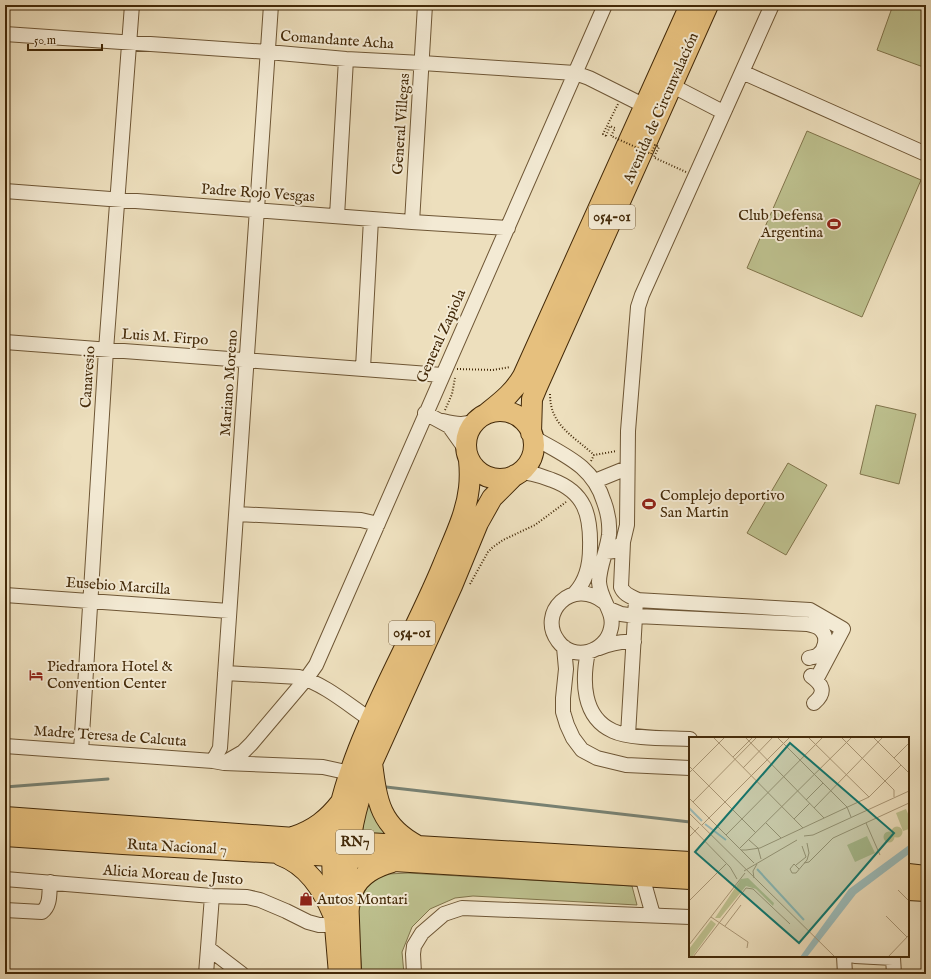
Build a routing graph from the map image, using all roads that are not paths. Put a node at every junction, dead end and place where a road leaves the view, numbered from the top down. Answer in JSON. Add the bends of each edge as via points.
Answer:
{"nodes":[{"id":1,"x":132,"y":5,"type":"edge"},
{"id":2,"x":271,"y":5,"type":"edge"},
{"id":3,"x":425,"y":5,"type":"edge"},
{"id":4,"x":605,"y":5,"type":"edge"},
{"id":5,"x":690,"y":5,"type":"edge"},
{"id":6,"x":708,"y":5,"type":"edge"},
{"id":7,"x":772,"y":5,"type":"edge"},
{"id":8,"x":5,"y":34,"type":"edge"},
{"id":9,"x":129,"y":43,"type":"junction"},
{"id":10,"x":268,"y":52,"type":"junction"},
{"id":11,"x":346,"y":59,"type":"junction"},
{"id":12,"x":422,"y":63,"type":"junction"},
{"id":13,"x":742,"y":72,"type":"junction"},
{"id":14,"x":575,"y":73,"type":"junction"},
{"id":15,"x":664,"y":82,"type":"junction"},
{"id":16,"x":651,"y":110,"type":"junction"},
{"id":17,"x":723,"y":112,"type":"junction"},
{"id":18,"x":926,"y":154,"type":"edge"},
{"id":19,"x":5,"y":191,"type":"edge"},
{"id":20,"x":117,"y":199,"type":"junction"},
{"id":21,"x":257,"y":210,"type":"junction"},
{"id":22,"x":337,"y":216,"type":"junction"},
{"id":23,"x":371,"y":219,"type":"junction"},
{"id":24,"x":412,"y":222,"type":"junction"},
{"id":25,"x":508,"y":228,"type":"junction"},
{"id":26,"x":5,"y":342,"type":"edge"},
{"id":27,"x":106,"y":350,"type":"junction"},
{"id":28,"x":247,"y":360,"type":"junction"},
{"id":29,"x":363,"y":368,"type":"junction"},
{"id":30,"x":442,"y":375,"type":"junction"},
{"id":31,"x":425,"y":413,"type":"junction"},
{"id":32,"x":481,"y":417,"type":"junction"},
{"id":33,"x":442,"y":421,"type":"junction"},
{"id":34,"x":532,"y":435,"type":"junction"},
{"id":35,"x":468,"y":455,"type":"junction"},
{"id":36,"x":627,"y":468,"type":"junction"},
{"id":37,"x":517,"y":474,"type":"junction"},
{"id":38,"x":595,"y":481,"type":"junction"},
{"id":39,"x":237,"y":514,"type":"junction"},
{"id":40,"x":378,"y":524,"type":"junction"},
{"id":41,"x":623,"y":542,"type":"junction"},
{"id":42,"x":606,"y":552,"type":"junction"},
{"id":43,"x":575,"y":594,"type":"junction"},
{"id":44,"x":5,"y":595,"type":"edge"},
{"id":45,"x":638,"y":600,"type":"junction"},
{"id":46,"x":91,"y":601,"type":"junction"},
{"id":47,"x":606,"y":605,"type":"junction"},
{"id":48,"x":229,"y":611,"type":"junction"},
{"id":49,"x":636,"y":616,"type":"junction"},
{"id":50,"x":634,"y":642,"type":"junction"},
{"id":51,"x":564,"y":647,"type":"junction"},
{"id":52,"x":593,"y":650,"type":"junction"},
{"id":53,"x":809,"y":658,"type":"dead end"},
{"id":54,"x":225,"y":673,"type":"junction"},
{"id":55,"x":306,"y":679,"type":"junction"},
{"id":56,"x":814,"y":703,"type":"dead end"},
{"id":57,"x":371,"y":720,"type":"junction"},
{"id":58,"x":628,"y":735,"type":"junction"},
{"id":59,"x":689,"y":739,"type":"edge"},
{"id":60,"x":5,"y":746,"type":"edge"},
{"id":61,"x":81,"y":751,"type":"junction"},
{"id":62,"x":218,"y":762,"type":"junction"},
{"id":63,"x":372,"y":763,"type":"junction"},
{"id":64,"x":689,"y":768,"type":"edge"},
{"id":65,"x":350,"y":773,"type":"junction"},
{"id":66,"x":341,"y":802,"type":"junction"},
{"id":67,"x":5,"y":817,"type":"edge"},
{"id":68,"x":5,"y":836,"type":"edge"},
{"id":69,"x":292,"y":837,"type":"junction"},
{"id":70,"x":418,"y":846,"type":"junction"},
{"id":71,"x":341,"y":849,"type":"junction"},
{"id":72,"x":275,"y":853,"type":"junction"},
{"id":73,"x":394,"y":862,"type":"junction"},
{"id":74,"x":689,"y":862,"type":"edge"},
{"id":75,"x":909,"y":874,"type":"edge"},
{"id":76,"x":642,"y":876,"type":"junction"},
{"id":77,"x":926,"y":876,"type":"edge"},
{"id":78,"x":5,"y":879,"type":"edge"},
{"id":79,"x":689,"y":879,"type":"edge"},
{"id":80,"x":50,"y":882,"type":"junction"},
{"id":81,"x":909,"y":890,"type":"edge"},
{"id":82,"x":926,"y":891,"type":"edge"},
{"id":83,"x":212,"y":896,"type":"junction"},
{"id":84,"x":5,"y":910,"type":"edge"},
{"id":85,"x":653,"y":915,"type":"junction"},
{"id":86,"x":338,"y":916,"type":"junction"},
{"id":87,"x":689,"y":917,"type":"edge"},
{"id":88,"x":208,"y":948,"type":"junction"},
{"id":89,"x":844,"y":957,"type":"edge"},
{"id":90,"x":893,"y":957,"type":"edge"},
{"id":91,"x":206,"y":974,"type":"edge"},
{"id":92,"x":242,"y":974,"type":"edge"},
{"id":93,"x":338,"y":974,"type":"edge"},
{"id":94,"x":352,"y":974,"type":"edge"},
{"id":95,"x":414,"y":974,"type":"edge"},
{"id":96,"x":845,"y":974,"type":"edge"},
{"id":97,"x":894,"y":974,"type":"edge"}],
"edges":[{"from":1,"to":9,"type":"street","name":"Canavesio"},
{"from":2,"to":10,"type":"street","name":"Mariano Moreno"},
{"from":3,"to":12,"type":"street","name":"General Villegas"},
{"from":4,"to":14,"type":"street","name":"General Zapiola"},
{"from":5,"to":15,"type":"highway","name":"Avenida de Circunvalación","number":"054-01"},
{"from":6,"to":15,"type":"highway","name":"Avenida de Circunvalación","number":"054-01"},
{"from":7,"to":13,"type":"street"},
{"from":8,"to":9,"type":"street","name":"Comandante Acha"},
{"from":9,"to":10,"type":"street","name":"Comandante Acha"},
{"from":9,"to":20,"type":"street","name":"Canavesio"},
{"from":10,"to":11,"type":"street","name":"Comandante Acha"},
{"from":10,"to":21,"type":"street","name":"Mariano Moreno"},
{"from":11,"to":12,"type":"street","name":"Comandante Acha"},
{"from":11,"to":22,"type":"street"},
{"from":12,"to":14,"type":"street","name":"Comandante Acha"},
{"from":12,"to":24,"type":"street","name":"General Villegas"},
{"from":13,"to":17,"type":"street"},
{"from":13,"to":18,"type":"street"},
{"from":14,"to":16,"type":"street","name":"Comandante Acha"},
{"from":14,"to":25,"type":"street","name":"General Zapiola"},
{"from":15,"to":16,"type":"highway","name":"Avenida de Circunvalación","number":"054-01"},
{"from":15,"to":17,"type":"street"},
{"from":16,"to":32,"type":"highway","name":"Avenida de Circunvalación","number":"054-01","via":[[523,376],[510,394]]},
{"from":16,"to":34,"type":"highway","name":"Avenida de Circunvalación","number":"054-01","via":[[532,399]]},
{"from":17,"to":36,"type":"street","via":[[638,307]]},
{"from":19,"to":20,"type":"street","name":"Padre Rojo Vesgas"},
{"from":20,"to":21,"type":"street","name":"Padre Rojo Vesgas"},
{"from":20,"to":27,"type":"street","name":"Canavesio"},
{"from":21,"to":22,"type":"street","name":"Padre Rojo Vesgas"},
{"from":21,"to":28,"type":"street","name":"Mariano Moreno"},
{"from":22,"to":23,"type":"street","name":"Padre Rojo Vesgas"},
{"from":23,"to":24,"type":"street","name":"Padre Rojo Vesgas"},
{"from":23,"to":29,"type":"street"},
{"from":24,"to":25,"type":"street","name":"Padre Rojo Vesgas"},
{"from":25,"to":30,"type":"street","name":"General Zapiola"},
{"from":26,"to":27,"type":"street","name":"Luis M. Firpo"},
{"from":27,"to":28,"type":"street","name":"Luis M. Firpo"},
{"from":27,"to":46,"type":"street","name":"Canavesio"},
{"from":28,"to":29,"type":"street","name":"Luis M. Firpo"},
{"from":28,"to":39,"type":"street","name":"Mariano Moreno"},
{"from":29,"to":30,"type":"street","name":"Luis M. Firpo"},
{"from":30,"to":31,"type":"street","name":"General Zapiola"},
{"from":31,"to":33,"type":"street"},
{"from":31,"to":40,"type":"street","name":"General Zapiola"},
{"from":32,"to":33,"type":"street","via":[[469,424],[460,425]]},
{"from":32,"to":34,"type":"highway","via":[[497,411],[508,412],[519,416],[527,424]]},
{"from":32,"to":35,"type":"highway","name":"Avenida de Circunvalación","number":"054-01","via":[[470,428],[466,439]]},
{"from":33,"to":35,"type":"street","via":[[450,426]]},
{"from":34,"to":37,"type":"highway","name":"Avenida de Circunvalación","number":"054-01","via":[[532,456]]},
{"from":34,"to":38,"type":"street","via":[[558,450],[585,470]]},
{"from":35,"to":37,"type":"highway","via":[[476,469],[485,476],[496,479]]},
{"from":35,"to":57,"type":"highway","name":"Avenida de Circunvalación","number":"054-01","via":[[469,488],[463,514],[424,610]]},
{"from":36,"to":38,"type":"street"},
{"from":36,"to":41,"type":"street","via":[[627,525]]},
{"from":37,"to":43,"type":"street","via":[[527,472],[567,487],[574,492],[587,511],[591,534],[590,555],[581,587]]},
{"from":37,"to":63,"type":"highway","name":"Avenida de Circunvalación","number":"054-01","via":[[492,498],[478,522]]},
{"from":38,"to":42,"type":"street","via":[[601,491],[608,518]]},
{"from":39,"to":40,"type":"street","via":[[361,520]]},
{"from":39,"to":48,"type":"street","name":"Mariano Moreno"},
{"from":40,"to":55,"type":"street","name":"General Zapiola","via":[[316,665]]},
{"from":41,"to":42,"type":"street","via":[[614,552]]},
{"from":41,"to":45,"type":"street","via":[[621,587],[626,594]]},
{"from":42,"to":47,"type":"street","via":[[599,583]]},
{"from":43,"to":47,"type":"street","via":[[588,593]]},
{"from":43,"to":51,"type":"street","via":[[562,600],[556,606],[553,615],[553,633]]},
{"from":44,"to":46,"type":"street","name":"Eusebio Marcilla"},
{"from":45,"to":49,"type":"street"},
{"from":45,"to":56,"type":"street","via":[[810,610],[843,629],[813,678],[821,687],[822,693]]},
{"from":46,"to":48,"type":"street","name":"Eusebio Marcilla"},
{"from":46,"to":61,"type":"street","name":"Canavesio"},
{"from":47,"to":49,"type":"street","via":[[621,614]]},
{"from":47,"to":52,"type":"street","via":[[612,618],[612,627],[604,643]]},
{"from":48,"to":54,"type":"street","name":"Mariano Moreno"},
{"from":49,"to":50,"type":"street"},
{"from":49,"to":53,"type":"street","via":[[807,624],[822,631],[825,638],[823,650],[818,656]]},
{"from":50,"to":52,"type":"street","via":[[610,643]]},
{"from":50,"to":58,"type":"street"},
{"from":51,"to":52,"type":"street","via":[[576,652]]},
{"from":51,"to":64,"type":"street","via":[[566,669],[563,712],[573,738],[582,750],[597,758],[626,765]]},
{"from":52,"to":58,"type":"street","via":[[585,666],[584,682],[589,706],[605,726],[614,732]]},
{"from":54,"to":55,"type":"street"},
{"from":54,"to":62,"type":"street","name":"Mariano Moreno"},
{"from":55,"to":57,"type":"street"},
{"from":55,"to":62,"type":"street","name":"General Zapiola","via":[[251,744],[242,752]]},
{"from":57,"to":65,"type":"highway","name":"Avenida de Circunvalación","number":"054-01"},
{"from":58,"to":59,"type":"street"},
{"from":60,"to":61,"type":"street","name":"Madre Teresa de Calcuta"},
{"from":61,"to":62,"type":"street","name":"Madre Teresa de Calcuta"},
{"from":62,"to":65,"type":"street","name":"Madre Teresa de Calcuta","via":[[323,767]]},
{"from":63,"to":70,"type":"highway","via":[[377,798],[385,816],[404,839]]},
{"from":63,"to":71,"type":"highway","name":"Avenida de Circunvalación","number":"054-01"},
{"from":65,"to":66,"type":"highway","name":"Avenida de Circunvalación","number":"054-01"},
{"from":66,"to":69,"type":"highway","via":[[312,829]]},
{"from":66,"to":71,"type":"highway","name":"Avenida de Circunvalación","number":"054-01"},
{"from":67,"to":69,"type":"highway","number":"RN7"},
{"from":68,"to":72,"type":"highway","name":"Ruta Nacional 7","number":"RN7"},
{"from":69,"to":71,"type":"highway","number":"RN7"},
{"from":70,"to":71,"type":"highway","number":"RN7"},
{"from":70,"to":74,"type":"highway","number":"RN7"},
{"from":71,"to":72,"type":"highway","name":"Ruta Nacional 7","number":"RN7"},
{"from":71,"to":73,"type":"highway","number":"RN7"},
{"from":71,"to":86,"type":"main road","number":"054-01","via":[[348,868]]},
{"from":72,"to":86,"type":"highway","via":[[295,862],[308,872]]},
{"from":73,"to":76,"type":"highway","number":"RN7"},
{"from":73,"to":86,"type":"highway","via":[[374,868],[357,885]]},
{"from":75,"to":77,"type":"highway"},
{"from":76,"to":79,"type":"highway","number":"RN7"},
{"from":76,"to":85,"type":"street"},
{"from":78,"to":80,"type":"street","name":"Alicia Moreau de Justo"},
{"from":80,"to":83,"type":"street","name":"Alicia Moreau de Justo"},
{"from":80,"to":84,"type":"street","via":[[49,901],[42,912]]},
{"from":81,"to":82,"type":"highway"},
{"from":83,"to":86,"type":"street","name":"Alicia Moreau de Justo","via":[[260,900],[319,926]]},
{"from":83,"to":88,"type":"street"},
{"from":85,"to":87,"type":"street"},
{"from":85,"to":95,"type":"street","via":[[462,908],[444,914],[422,934],[414,946]]},
{"from":86,"to":93,"type":"main road","number":"054-01"},
{"from":86,"to":94,"type":"main road","number":"054-01"},
{"from":88,"to":91,"type":"street"},
{"from":88,"to":92,"type":"street"},
{"from":89,"to":96,"type":"street"},
{"from":90,"to":97,"type":"street"}]}
